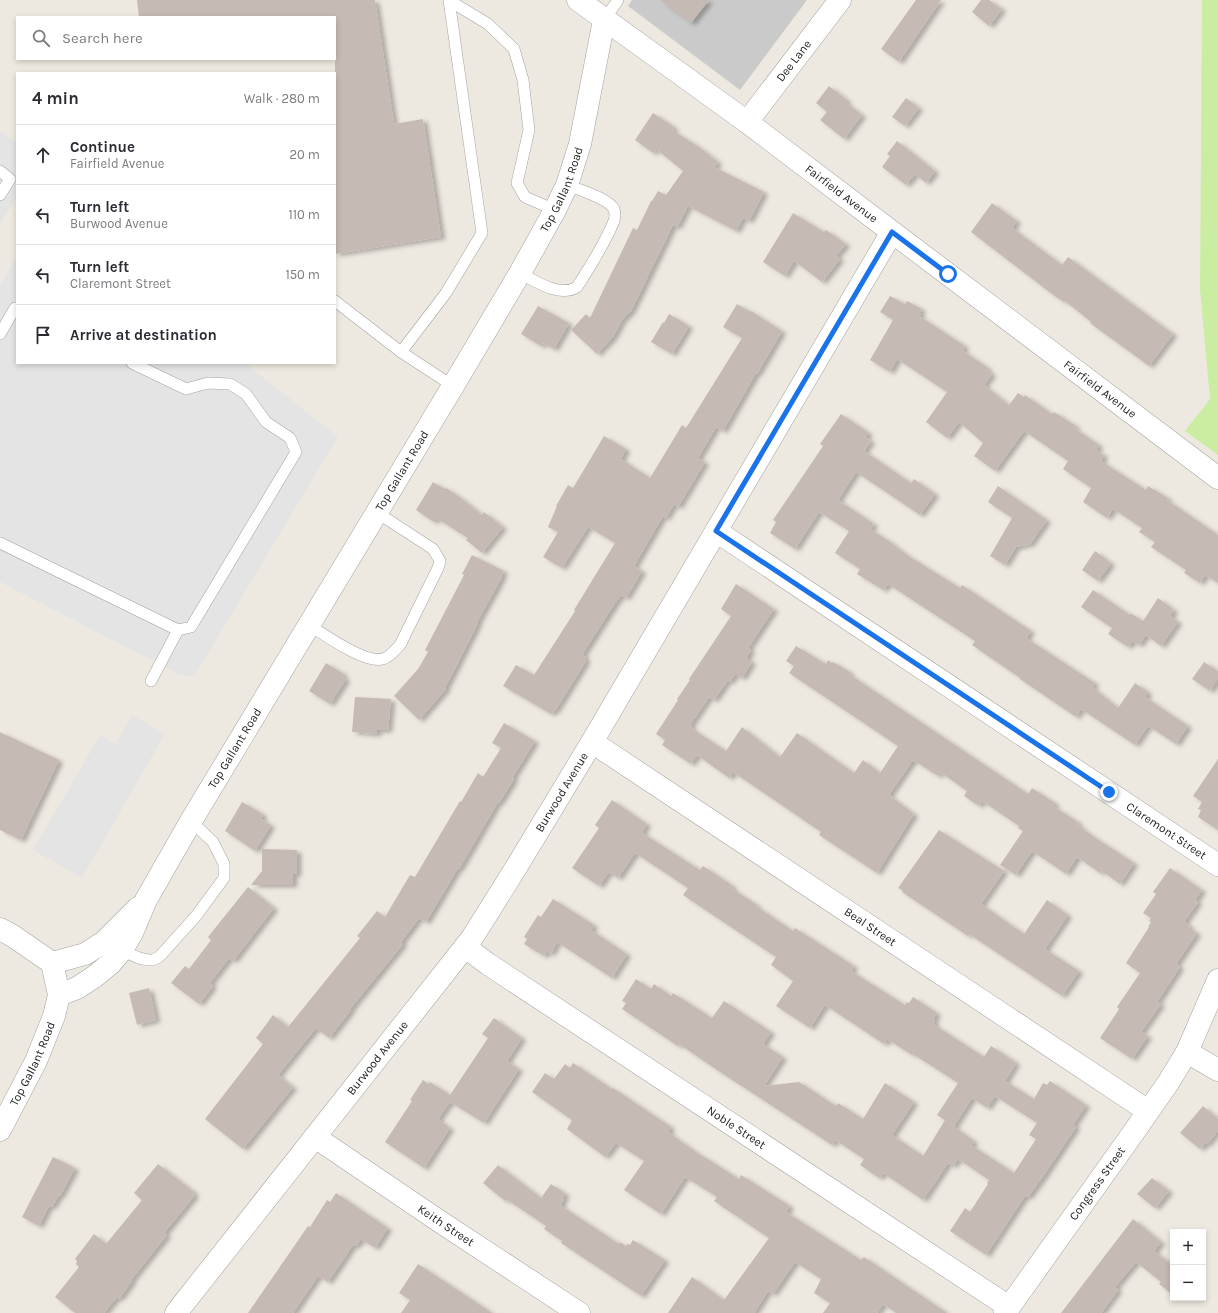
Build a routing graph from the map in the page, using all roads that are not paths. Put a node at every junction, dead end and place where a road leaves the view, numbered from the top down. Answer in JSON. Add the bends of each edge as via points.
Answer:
{"nodes":[{"id":1,"x":450,"y":0,"type":"edge"},
{"id":2,"x":578,"y":0,"type":"edge"},
{"id":3,"x":618,"y":0,"type":"edge"},
{"id":4,"x":840,"y":0,"type":"edge"},
{"id":5,"x":604,"y":20,"type":"junction"},
{"id":6,"x":747,"y":122,"type":"junction"},
{"id":7,"x":0,"y":171,"type":"edge"},
{"id":8,"x":567,"y":185,"type":"junction"},
{"id":9,"x":0,"y":195,"type":"edge"},
{"id":10,"x":556,"y":210,"type":"junction"},
{"id":11,"x":892,"y":232,"type":"junction"},
{"id":12,"x":520,"y":273,"type":"junction"},
{"id":13,"x":336,"y":302,"type":"edge"},
{"id":14,"x":16,"y":308,"type":"edge"},
{"id":15,"x":0,"y":334,"type":"edge"},
{"id":16,"x":401,"y":352,"type":"junction"},
{"id":17,"x":134,"y":364,"type":"edge"},
{"id":18,"x":453,"y":386,"type":"junction"},
{"id":19,"x":1218,"y":478,"type":"edge"},
{"id":20,"x":376,"y":512,"type":"junction"},
{"id":21,"x":716,"y":531,"type":"junction"},
{"id":22,"x":0,"y":543,"type":"edge"},
{"id":23,"x":309,"y":626,"type":"junction"},
{"id":24,"x":178,"y":630,"type":"junction"},
{"id":25,"x":151,"y":681,"type":"dead end"},
{"id":26,"x":592,"y":742,"type":"junction"},
{"id":27,"x":191,"y":821,"type":"junction"},
{"id":28,"x":1218,"y":865,"type":"edge"},
{"id":29,"x":146,"y":900,"type":"junction"},
{"id":30,"x":0,"y":929,"type":"edge"},
{"id":31,"x":465,"y":947,"type":"junction"},
{"id":32,"x":122,"y":950,"type":"junction"},
{"id":33,"x":52,"y":963,"type":"junction"},
{"id":34,"x":1218,"y":980,"type":"edge"},
{"id":35,"x":59,"y":995,"type":"junction"},
{"id":36,"x":1187,"y":1052,"type":"junction"},
{"id":37,"x":1218,"y":1070,"type":"edge"},
{"id":38,"x":1148,"y":1111,"type":"junction"},
{"id":39,"x":0,"y":1130,"type":"edge"},
{"id":40,"x":315,"y":1137,"type":"junction"},
{"id":41,"x":1007,"y":1310,"type":"edge"},
{"id":42,"x":176,"y":1313,"type":"edge"},
{"id":43,"x":579,"y":1313,"type":"edge"}],
"edges":[{"from":1,"to":10,"type":"lane","via":[[488,24],[514,49],[523,80],[529,130],[517,183],[525,197]]},
{"from":1,"to":16,"type":"lane","via":[[482,233],[446,293]]},
{"from":2,"to":5,"type":"street","name":"Fairfield Avenue"},
{"from":3,"to":5,"type":"lane"},
{"from":4,"to":6,"type":"street","name":"Dee Lane"},
{"from":5,"to":6,"type":"street","name":"Fairfield Avenue"},
{"from":5,"to":8,"type":"street","name":"Top Gallant Road","via":[[585,122]]},
{"from":6,"to":11,"type":"street","name":"Fairfield Avenue"},
{"from":7,"to":9,"type":"lane","via":[[10,179]]},
{"from":8,"to":10,"type":"street","name":"Top Gallant Road"},
{"from":8,"to":12,"type":"lane","via":[[608,203],[614,210],[615,220],[573,290],[551,288]]},
{"from":10,"to":12,"type":"street","name":"Top Gallant Road"},
{"from":11,"to":19,"type":"street","name":"Fairfield Avenue"},
{"from":11,"to":21,"type":"street","name":"Burwood Avenue"},
{"from":12,"to":18,"type":"street","name":"Top Gallant Road"},
{"from":13,"to":16,"type":"lane"},
{"from":14,"to":15,"type":"lane"},
{"from":16,"to":18,"type":"lane"},
{"from":17,"to":24,"type":"lane","via":[[186,389],[208,383],[230,384],[246,394],[266,422],[290,438],[296,452],[191,627]]},
{"from":18,"to":20,"type":"street","name":"Top Gallant Road"},
{"from":20,"to":23,"type":"street","name":"Top Gallant Road"},
{"from":20,"to":23,"type":"lane","via":[[433,549],[440,560],[400,645],[384,659],[369,658]]},
{"from":21,"to":26,"type":"street","name":"Burwood Avenue"},
{"from":21,"to":28,"type":"street","name":"Claremont Street"},
{"from":22,"to":24,"type":"lane"},
{"from":23,"to":27,"type":"street","name":"Top Gallant Road"},
{"from":24,"to":25,"type":"lane"},
{"from":26,"to":31,"type":"street","name":"Burwood Avenue"},
{"from":26,"to":38,"type":"street","name":"Beal Street"},
{"from":27,"to":29,"type":"street","name":"Top Gallant Road"},
{"from":27,"to":32,"type":"lane","via":[[213,842],[224,864],[224,878],[196,916],[160,956],[153,960],[145,959]]},
{"from":29,"to":32,"type":"street","name":"Top Gallant Road"},
{"from":29,"to":33,"type":"street","name":"Top Gallant Road","via":[[104,942],[85,954]]},
{"from":30,"to":33,"type":"street"},
{"from":31,"to":40,"type":"street","name":"Burwood Avenue"},
{"from":31,"to":41,"type":"street","name":"Noble Street"},
{"from":32,"to":35,"type":"street","name":"Top Gallant Road","via":[[94,977],[77,988]]},
{"from":33,"to":35,"type":"street","name":"Top Gallant Road"},
{"from":34,"to":36,"type":"street"},
{"from":35,"to":39,"type":"street","name":"Top Gallant Road","via":[[54,1016],[40,1051]]},
{"from":36,"to":37,"type":"street"},
{"from":36,"to":38,"type":"street","name":"Congress Street"},
{"from":38,"to":41,"type":"street","name":"Congress Street"},
{"from":40,"to":42,"type":"street","name":"Burwood Avenue"},
{"from":40,"to":43,"type":"street","name":"Keith Street"}]}
